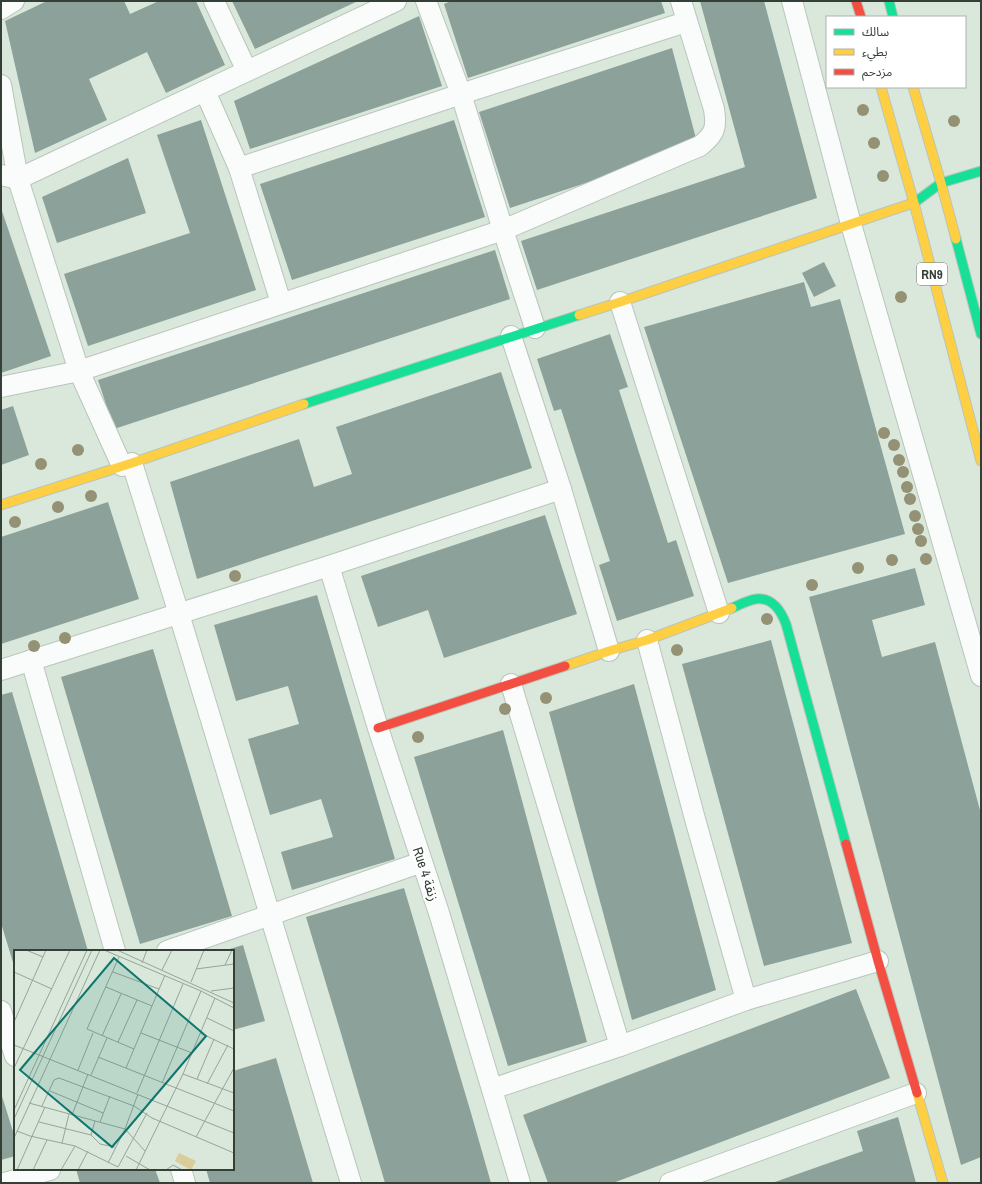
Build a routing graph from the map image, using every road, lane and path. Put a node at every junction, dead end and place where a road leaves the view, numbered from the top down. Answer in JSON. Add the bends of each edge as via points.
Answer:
{"nodes":[{"id":1,"x":14,"y":1,"type":"edge"},
{"id":2,"x":214,"y":1,"type":"edge"},
{"id":3,"x":396,"y":1,"type":"edge"},
{"id":4,"x":426,"y":1,"type":"edge"},
{"id":5,"x":681,"y":1,"type":"edge"},
{"id":6,"x":792,"y":1,"type":"edge"},
{"id":7,"x":856,"y":1,"type":"edge"},
{"id":8,"x":889,"y":1,"type":"edge"},
{"id":9,"x":1,"y":9,"type":"edge"},
{"id":10,"x":861,"y":16,"type":"edge"},
{"id":11,"x":893,"y":16,"type":"edge"},
{"id":12,"x":686,"y":22,"type":"junction"},
{"id":13,"x":247,"y":71,"type":"junction"},
{"id":14,"x":1,"y":85,"type":"edge"},
{"id":15,"x":881,"y":88,"type":"edge"},
{"id":16,"x":913,"y":88,"type":"edge"},
{"id":17,"x":205,"y":91,"type":"junction"},
{"id":18,"x":461,"y":94,"type":"junction"},
{"id":19,"x":239,"y":168,"type":"junction"},
{"id":20,"x":981,"y":171,"type":"edge"},
{"id":21,"x":10,"y":177,"type":"edge"},
{"id":22,"x":940,"y":183,"type":"junction"},
{"id":23,"x":914,"y":203,"type":"junction"},
{"id":24,"x":851,"y":224,"type":"junction"},
{"id":25,"x":503,"y":230,"type":"junction"},
{"id":26,"x":620,"y":302,"type":"junction"},
{"id":27,"x":281,"y":303,"type":"junction"},
{"id":28,"x":535,"y":328,"type":"junction"},
{"id":29,"x":981,"y":334,"type":"edge"},
{"id":30,"x":511,"y":336,"type":"junction"},
{"id":31,"x":79,"y":371,"type":"junction"},
{"id":32,"x":1,"y":387,"type":"edge"},
{"id":33,"x":981,"y":461,"type":"edge"},
{"id":34,"x":127,"y":465,"type":"junction"},
{"id":35,"x":561,"y":489,"type":"junction"},
{"id":36,"x":1,"y":505,"type":"edge"},
{"id":37,"x":329,"y":566,"type":"junction"},
{"id":38,"x":718,"y":613,"type":"junction"},
{"id":39,"x":179,"y":614,"type":"junction"},
{"id":40,"x":646,"y":640,"type":"junction"},
{"id":41,"x":609,"y":651,"type":"junction"},
{"id":42,"x":31,"y":660,"type":"junction"},
{"id":43,"x":1,"y":670,"type":"edge"},
{"id":44,"x":981,"y":676,"type":"edge"},
{"id":45,"x":512,"y":684,"type":"junction"},
{"id":46,"x":378,"y":728,"type":"junction"},
{"id":47,"x":422,"y":862,"type":"junction"},
{"id":48,"x":270,"y":915,"type":"junction"},
{"id":49,"x":115,"y":950,"type":"edge"},
{"id":50,"x":170,"y":950,"type":"edge"},
{"id":51,"x":878,"y":961,"type":"junction"},
{"id":52,"x":14,"y":1000,"type":"edge"},
{"id":53,"x":746,"y":1000,"type":"junction"},
{"id":54,"x":1,"y":1005,"type":"edge"},
{"id":55,"x":1,"y":1011,"type":"edge"},
{"id":56,"x":620,"y":1046,"type":"junction"},
{"id":57,"x":14,"y":1053,"type":"edge"},
{"id":58,"x":492,"y":1089,"type":"junction"},
{"id":59,"x":916,"y":1094,"type":"junction"},
{"id":60,"x":181,"y":1170,"type":"edge"},
{"id":61,"x":51,"y":1174,"type":"edge"},
{"id":62,"x":4,"y":1183,"type":"edge"},
{"id":63,"x":185,"y":1183,"type":"edge"},
{"id":64,"x":351,"y":1183,"type":"edge"},
{"id":65,"x":520,"y":1183,"type":"edge"},
{"id":66,"x":670,"y":1183,"type":"edge"},
{"id":67,"x":942,"y":1183,"type":"edge"}],
"edges":[{"from":1,"to":9,"type":"street"},
{"from":2,"to":13,"type":"street"},
{"from":3,"to":13,"type":"street"},
{"from":4,"to":18,"type":"street"},
{"from":5,"to":12,"type":"street"},
{"from":6,"to":24,"type":"street"},
{"from":7,"to":10,"type":"main road"},
{"from":8,"to":11,"type":"main road"},
{"from":12,"to":18,"type":"street"},
{"from":12,"to":25,"type":"street","via":[[714,109],[715,126],[708,140],[691,151]]},
{"from":13,"to":17,"type":"street"},
{"from":14,"to":21,"type":"street"},
{"from":15,"to":23,"type":"main road","number":"RN9"},
{"from":16,"to":22,"type":"main road","number":"RN9"},
{"from":17,"to":19,"type":"street"},
{"from":17,"to":21,"type":"street"},
{"from":18,"to":19,"type":"street"},
{"from":18,"to":25,"type":"street"},
{"from":19,"to":27,"type":"street"},
{"from":20,"to":22,"type":"main road"},
{"from":21,"to":31,"type":"street"},
{"from":22,"to":23,"type":"main road"},
{"from":22,"to":29,"type":"main road","number":"RN9"},
{"from":23,"to":24,"type":"main road"},
{"from":23,"to":33,"type":"main road","number":"RN9"},
{"from":24,"to":26,"type":"main road"},
{"from":24,"to":44,"type":"street"},
{"from":25,"to":27,"type":"street"},
{"from":25,"to":28,"type":"street"},
{"from":26,"to":28,"type":"main road"},
{"from":26,"to":38,"type":"street"},
{"from":27,"to":31,"type":"street"},
{"from":28,"to":30,"type":"main road"},
{"from":30,"to":34,"type":"main road"},
{"from":30,"to":35,"type":"street"},
{"from":31,"to":32,"type":"street"},
{"from":31,"to":34,"type":"street"},
{"from":34,"to":36,"type":"main road"},
{"from":34,"to":39,"type":"street"},
{"from":35,"to":37,"type":"street"},
{"from":35,"to":41,"type":"street"},
{"from":37,"to":39,"type":"street"},
{"from":37,"to":46,"type":"street","name":"Rue 4 زنقة"},
{"from":38,"to":40,"type":"main road"},
{"from":38,"to":51,"type":"main road","via":[[756,599],[774,604],[781,612]]},
{"from":39,"to":42,"type":"street"},
{"from":39,"to":48,"type":"street"},
{"from":40,"to":41,"type":"main road"},
{"from":40,"to":53,"type":"street"},
{"from":41,"to":45,"type":"main road"},
{"from":42,"to":43,"type":"street"},
{"from":42,"to":49,"type":"street"},
{"from":45,"to":46,"type":"main road"},
{"from":45,"to":56,"type":"street"},
{"from":46,"to":47,"type":"street","name":"Rue 4 زنقة"},
{"from":47,"to":48,"type":"street"},
{"from":47,"to":58,"type":"street","name":"Rue 4 زنقة"},
{"from":48,"to":50,"type":"street"},
{"from":48,"to":64,"type":"street"},
{"from":51,"to":53,"type":"street"},
{"from":51,"to":59,"type":"main road"},
{"from":52,"to":54,"type":"street"},
{"from":53,"to":56,"type":"street"},
{"from":55,"to":57,"type":"street"},
{"from":56,"to":58,"type":"street"},
{"from":58,"to":65,"type":"street","name":"Rue 4 زنقة"},
{"from":59,"to":66,"type":"street"},
{"from":59,"to":67,"type":"main road"},
{"from":60,"to":63,"type":"street"},
{"from":61,"to":62,"type":"street"}]}
